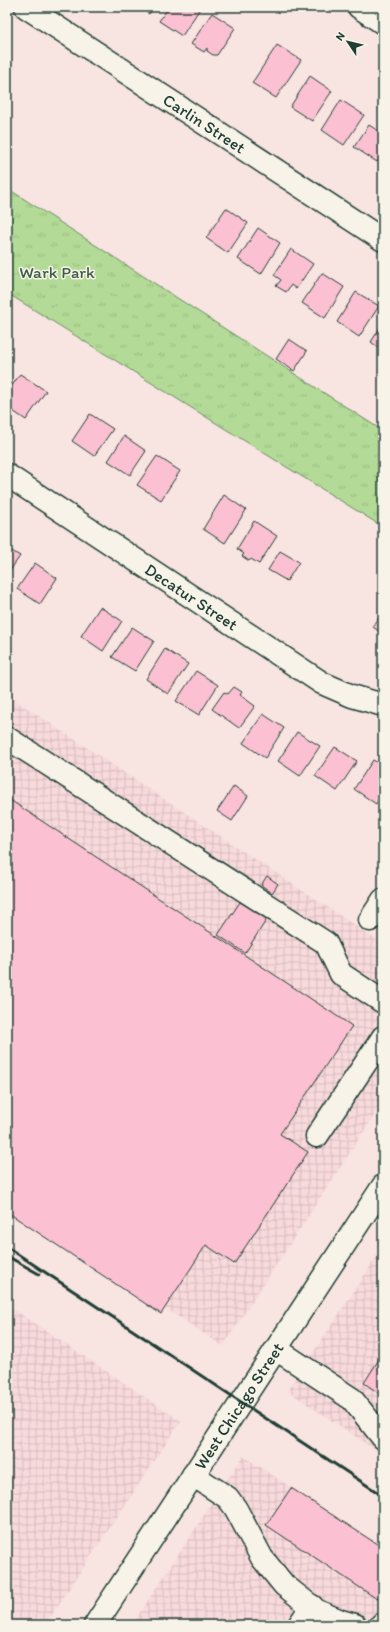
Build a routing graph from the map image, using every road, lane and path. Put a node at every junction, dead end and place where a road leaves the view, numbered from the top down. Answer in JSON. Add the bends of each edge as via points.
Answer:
{"nodes":[{"id":1,"x":26,"y":7,"type":"edge"},
{"id":2,"x":359,"y":7,"type":"edge"},
{"id":3,"x":383,"y":23,"type":"edge"},
{"id":4,"x":383,"y":240,"type":"edge"},
{"id":5,"x":7,"y":475,"type":"edge"},
{"id":6,"x":383,"y":705,"type":"edge"},
{"id":7,"x":7,"y":738,"type":"edge"},
{"id":8,"x":383,"y":900,"type":"edge"},
{"id":9,"x":370,"y":920,"type":"dead end"},
{"id":10,"x":383,"y":1002,"type":"edge"},
{"id":11,"x":383,"y":1037,"type":"edge"},
{"id":12,"x":317,"y":1136,"type":"dead end"},
{"id":13,"x":383,"y":1186,"type":"edge"},
{"id":14,"x":276,"y":1349,"type":"junction"},
{"id":15,"x":383,"y":1438,"type":"edge"},
{"id":16,"x":193,"y":1475,"type":"junction"},
{"id":17,"x":312,"y":1606,"type":"junction"},
{"id":18,"x":95,"y":1625,"type":"edge"},
{"id":19,"x":299,"y":1625,"type":"edge"},
{"id":20,"x":355,"y":1625,"type":"edge"}],
"edges":[{"from":1,"to":4,"type":"street","name":"Carlin Street"},
{"from":2,"to":3,"type":"street"},
{"from":5,"to":6,"type":"street","name":"Decatur Street","via":[[322,683],[352,696]]},
{"from":7,"to":10,"type":"street","via":[[326,943],[341,974]]},
{"from":8,"to":9,"type":"street"},
{"from":11,"to":12,"type":"street"},
{"from":13,"to":14,"type":"street","name":"West Chicago Street"},
{"from":14,"to":15,"type":"street","via":[[352,1399]]},
{"from":14,"to":16,"type":"street","name":"West Chicago Street"},
{"from":16,"to":17,"type":"street","via":[[228,1498],[240,1515],[262,1558],[284,1585]]},
{"from":16,"to":18,"type":"street","name":"West Chicago Street"},
{"from":17,"to":19,"type":"street"},
{"from":17,"to":20,"type":"street","via":[[318,1611]]}]}
